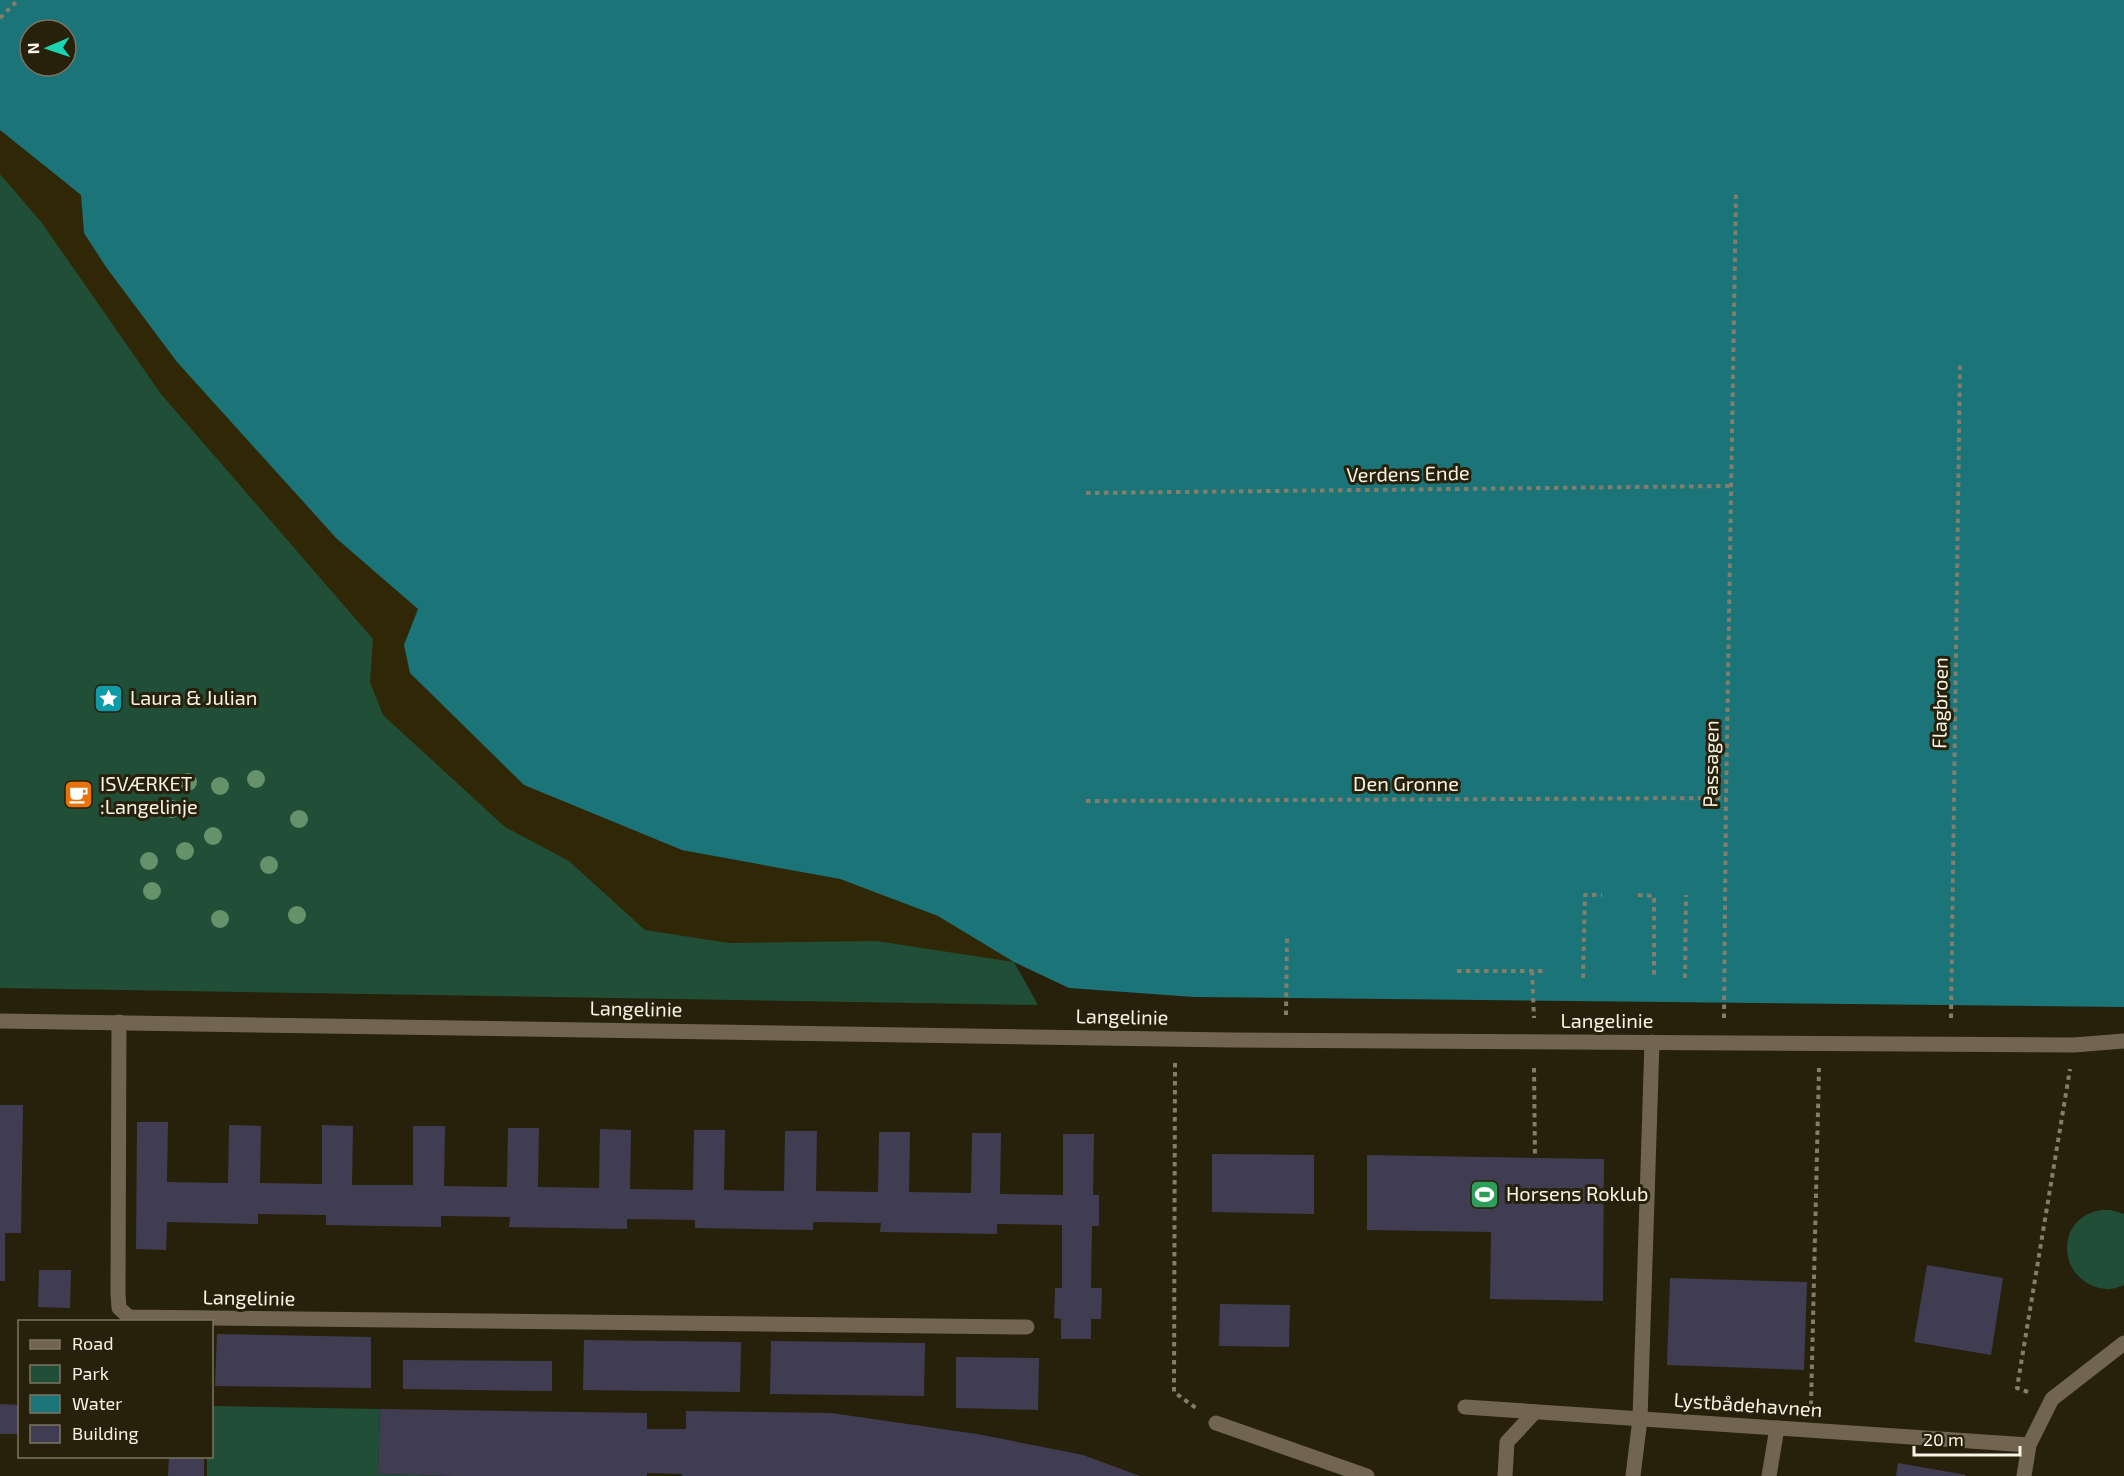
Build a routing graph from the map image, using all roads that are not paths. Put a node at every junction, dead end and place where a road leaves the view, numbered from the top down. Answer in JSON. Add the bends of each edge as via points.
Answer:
{"nodes":[{"id":1,"x":0,"y":1021,"type":"edge"},
{"id":2,"x":119,"y":1022,"type":"junction"},
{"id":3,"x":2124,"y":1041,"type":"edge"},
{"id":4,"x":1653,"y":1042,"type":"junction"},
{"id":5,"x":1027,"y":1327,"type":"dead end"},
{"id":6,"x":2124,"y":1343,"type":"edge"},
{"id":7,"x":1465,"y":1407,"type":"dead end"},
{"id":8,"x":1535,"y":1412,"type":"junction"},
{"id":9,"x":1640,"y":1419,"type":"junction"},
{"id":10,"x":1216,"y":1423,"type":"road end"},
{"id":11,"x":1777,"y":1428,"type":"junction"},
{"id":12,"x":2029,"y":1444,"type":"junction"},
{"id":13,"x":1367,"y":1476,"type":"edge"},
{"id":14,"x":1505,"y":1476,"type":"edge"},
{"id":15,"x":1633,"y":1476,"type":"edge"},
{"id":16,"x":1770,"y":1476,"type":"edge"},
{"id":17,"x":2024,"y":1476,"type":"edge"}],
"edges":[{"from":1,"to":2,"type":"street","name":"Langelinie"},
{"from":2,"to":4,"type":"street","name":"Langelinie","via":[[1176,1039]]},
{"from":2,"to":5,"type":"street","name":"Langelinie","via":[[118,1293],[119,1308],[129,1317]]},
{"from":3,"to":4,"type":"street","name":"Langelinie","via":[[2074,1045]]},
{"from":4,"to":9,"type":"street"},
{"from":6,"to":12,"type":"street","via":[[2052,1399]]},
{"from":7,"to":8,"type":"street","name":"Lystbådehavnen"},
{"from":8,"to":9,"type":"street","name":"Lystbådehavnen"},
{"from":8,"to":14,"type":"street","via":[[1507,1442]]},
{"from":9,"to":11,"type":"street","name":"Lystbådehavnen"},
{"from":9,"to":15,"type":"street"},
{"from":10,"to":13,"type":"street"},
{"from":11,"to":12,"type":"street","name":"Lystbådehavnen"},
{"from":11,"to":16,"type":"street"},
{"from":12,"to":17,"type":"street"}]}
